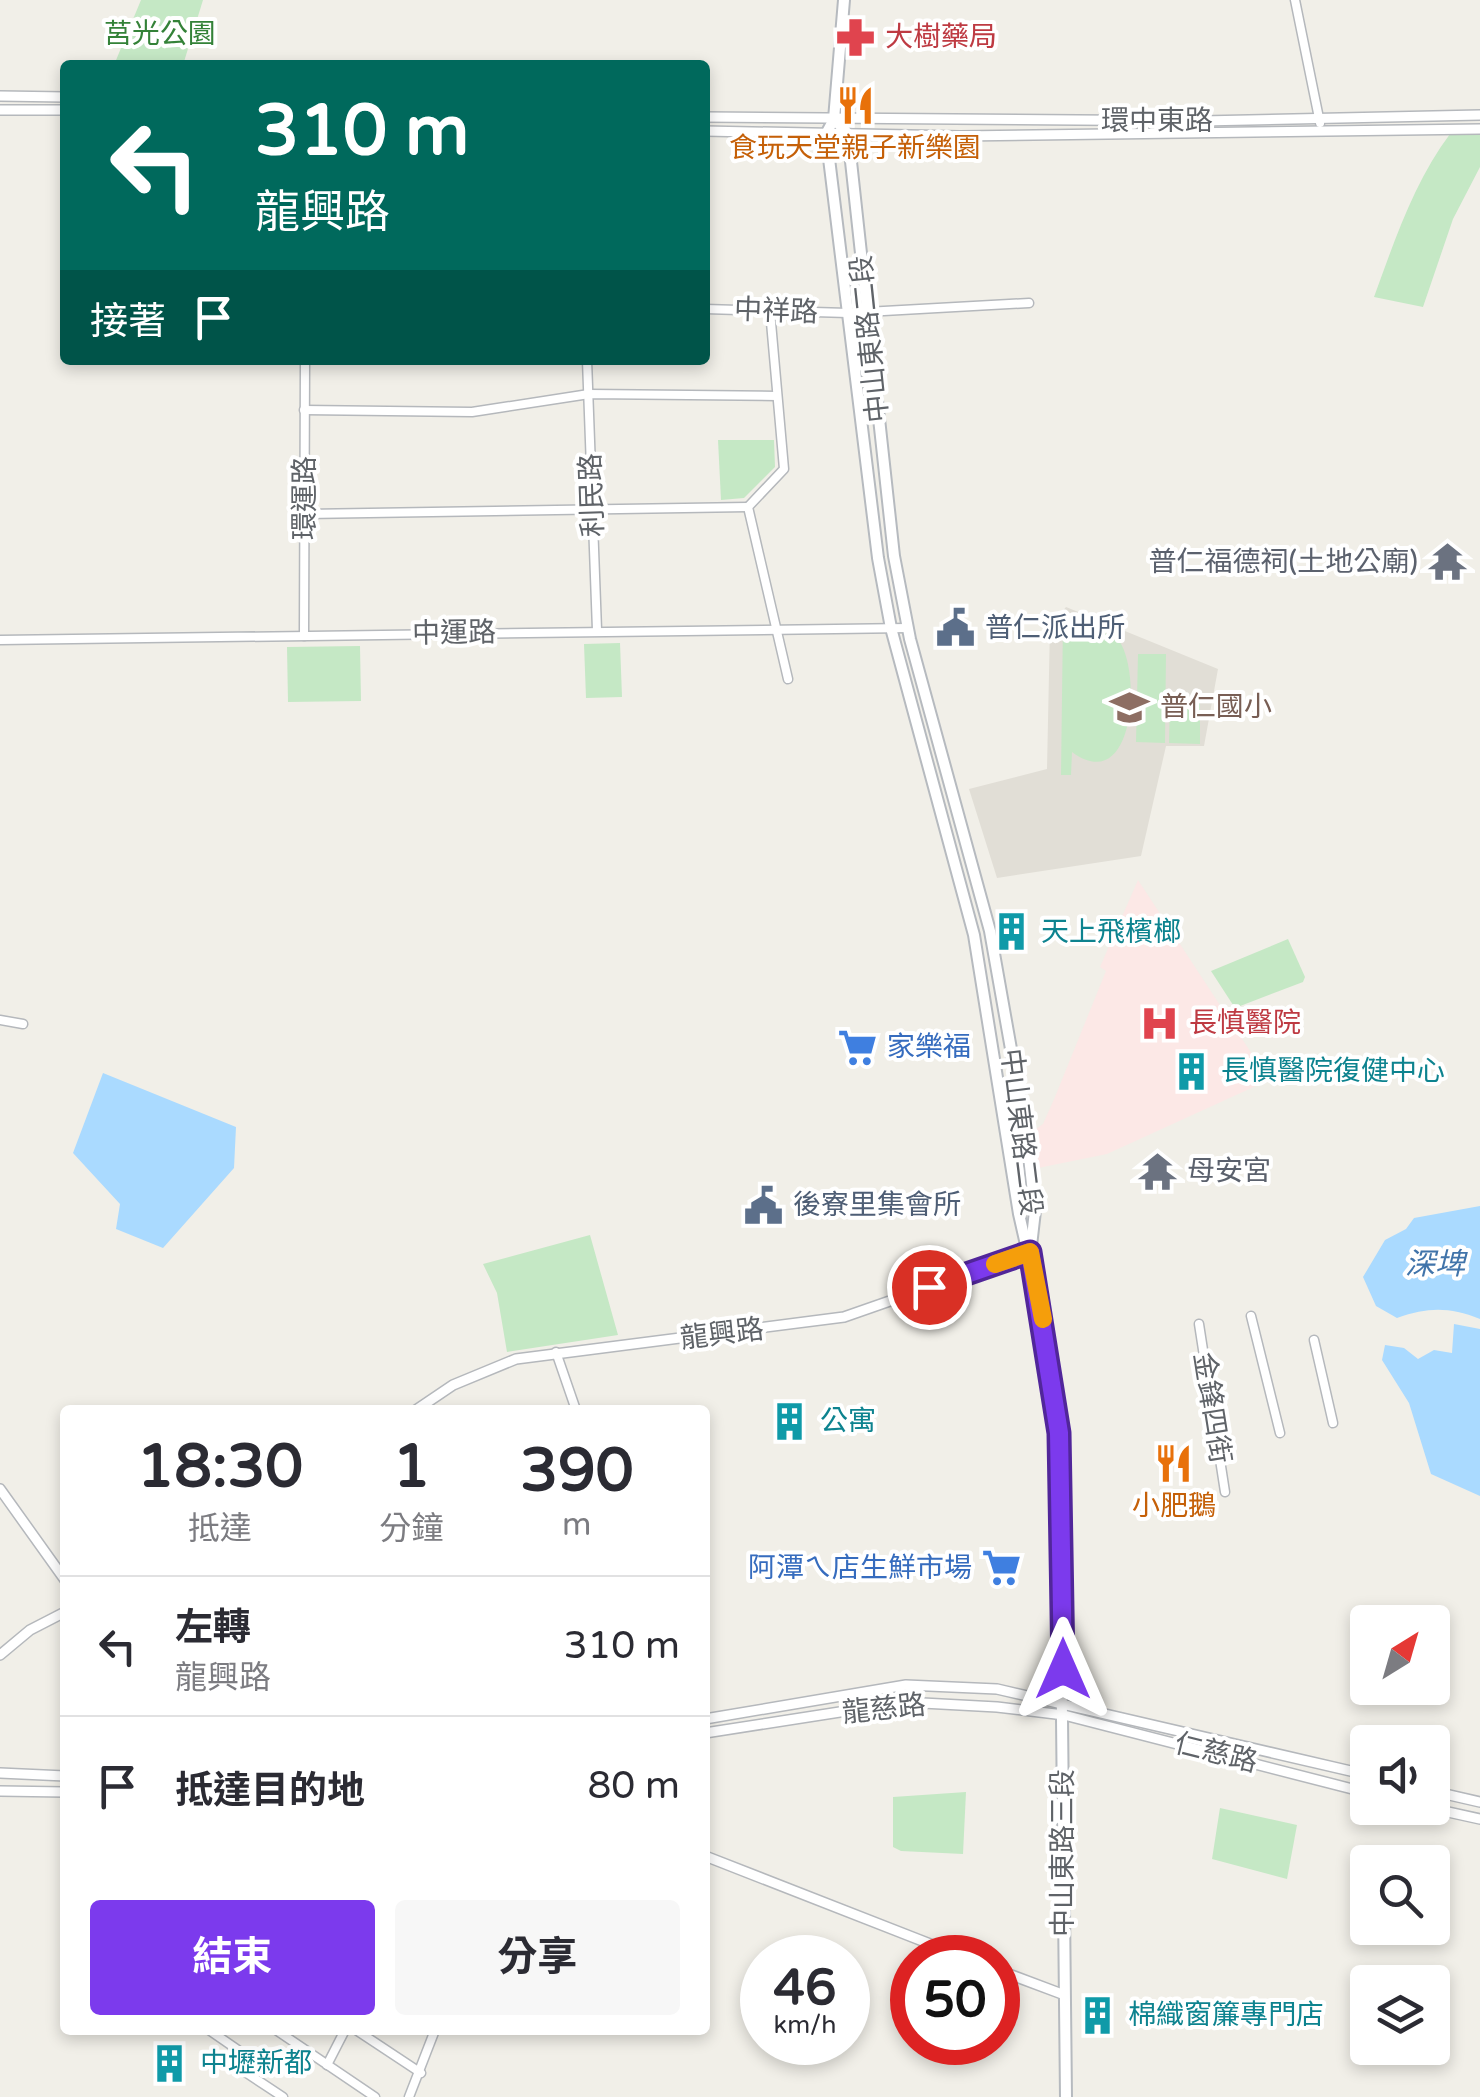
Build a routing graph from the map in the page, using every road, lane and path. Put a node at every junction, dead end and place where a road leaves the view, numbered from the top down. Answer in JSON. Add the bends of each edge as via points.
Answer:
{"nodes":[{"id":1,"x":844,"y":0,"type":"edge"},
{"id":2,"x":1294,"y":0,"type":"edge"},
{"id":3,"x":0,"y":96,"type":"edge"},
{"id":4,"x":60,"y":97,"type":"edge"},
{"id":5,"x":0,"y":110,"type":"edge"},
{"id":6,"x":60,"y":110,"type":"edge"},
{"id":7,"x":1480,"y":116,"type":"edge"},
{"id":8,"x":710,"y":117,"type":"edge"},
{"id":9,"x":834,"y":120,"type":"junction"},
{"id":10,"x":1320,"y":126,"type":"junction"},
{"id":11,"x":1480,"y":129,"type":"edge"},
{"id":12,"x":710,"y":131,"type":"edge"},
{"id":13,"x":826,"y":134,"type":"junction"},
{"id":14,"x":848,"y":134,"type":"junction"},
{"id":15,"x":1029,"y":303,"type":"dead end"},
{"id":16,"x":710,"y":310,"type":"edge"},
{"id":17,"x":770,"y":311,"type":"junction"},
{"id":18,"x":867,"y":311,"type":"junction"},
{"id":19,"x":848,"y":314,"type":"junction"},
{"id":20,"x":305,"y":365,"type":"edge"},
{"id":21,"x":588,"y":365,"type":"edge"},
{"id":22,"x":589,"y":394,"type":"junction"},
{"id":23,"x":777,"y":396,"type":"junction"},
{"id":24,"x":304,"y":410,"type":"junction"},
{"id":25,"x":748,"y":507,"type":"junction"},
{"id":26,"x":593,"y":510,"type":"junction"},
{"id":27,"x":306,"y":514,"type":"junction"},
{"id":28,"x":774,"y":628,"type":"junction"},
{"id":29,"x":890,"y":628,"type":"junction"},
{"id":30,"x":908,"y":628,"type":"junction"},
{"id":31,"x":597,"y":630,"type":"junction"},
{"id":32,"x":304,"y":636,"type":"junction"},
{"id":33,"x":0,"y":640,"type":"edge"},
{"id":34,"x":788,"y":680,"type":"dead end"},
{"id":35,"x":0,"y":1020,"type":"edge"},
{"id":36,"x":23,"y":1024,"type":"dead end"},
{"id":37,"x":1030,"y":1252,"type":"junction"},
{"id":38,"x":1251,"y":1316,"type":"dead end"},
{"id":39,"x":1199,"y":1324,"type":"dead end"},
{"id":40,"x":1314,"y":1340,"type":"dead end"},
{"id":41,"x":556,"y":1352,"type":"junction"},
{"id":42,"x":425,"y":1405,"type":"edge"},
{"id":43,"x":574,"y":1405,"type":"edge"},
{"id":44,"x":1333,"y":1423,"type":"dead end"},
{"id":45,"x":1280,"y":1434,"type":"dead end"},
{"id":46,"x":0,"y":1490,"type":"edge"},
{"id":47,"x":1226,"y":1492,"type":"dead end"},
{"id":48,"x":60,"y":1573,"type":"edge"},
{"id":49,"x":60,"y":1615,"type":"edge"},
{"id":50,"x":0,"y":1655,"type":"edge"},
{"id":51,"x":851,"y":1692,"type":"junction"},
{"id":52,"x":1063,"y":1701,"type":"junction"},
{"id":53,"x":852,"y":1711,"type":"junction"},
{"id":54,"x":1064,"y":1715,"type":"junction"},
{"id":55,"x":710,"y":1718,"type":"edge"},
{"id":56,"x":710,"y":1732,"type":"edge"},
{"id":57,"x":1222,"y":1738,"type":"junction"},
{"id":58,"x":1220,"y":1754,"type":"junction"},
{"id":59,"x":1350,"y":1770,"type":"edge"},
{"id":60,"x":0,"y":1773,"type":"edge"},
{"id":61,"x":60,"y":1774,"type":"edge"},
{"id":62,"x":1350,"y":1788,"type":"edge"},
{"id":63,"x":0,"y":1791,"type":"edge"},
{"id":64,"x":60,"y":1792,"type":"edge"},
{"id":65,"x":1450,"y":1795,"type":"edge"},
{"id":66,"x":1480,"y":1802,"type":"edge"},
{"id":67,"x":1450,"y":1812,"type":"edge"},
{"id":68,"x":1480,"y":1819,"type":"edge"},
{"id":69,"x":710,"y":1858,"type":"edge"},
{"id":70,"x":907,"y":1935,"type":"edge"},
{"id":71,"x":1020,"y":1978,"type":"edge"},
{"id":72,"x":1062,"y":1994,"type":"junction"},
{"id":73,"x":216,"y":2035,"type":"edge"},
{"id":74,"x":283,"y":2035,"type":"edge"},
{"id":75,"x":342,"y":2035,"type":"edge"},
{"id":76,"x":364,"y":2035,"type":"edge"},
{"id":77,"x":432,"y":2035,"type":"edge"},
{"id":78,"x":238,"y":2050,"type":"dead end"},
{"id":79,"x":230,"y":2062,"type":"dead end"},
{"id":80,"x":327,"y":2065,"type":"junction"},
{"id":81,"x":421,"y":2073,"type":"junction"},
{"id":82,"x":284,"y":2097,"type":"edge"},
{"id":83,"x":375,"y":2097,"type":"edge"},
{"id":84,"x":409,"y":2097,"type":"edge"},
{"id":85,"x":1066,"y":2097,"type":"edge"}],
"edges":[{"from":1,"to":9,"type":"main road"},
{"from":2,"to":10,"type":"street"},
{"from":3,"to":4,"type":"street"},
{"from":5,"to":6,"type":"street"},
{"from":7,"to":10,"type":"street","name":"環中東路"},
{"from":8,"to":9,"type":"street","name":"環中東路"},
{"from":9,"to":10,"type":"street","name":"環中東路"},
{"from":9,"to":13,"type":"main road"},
{"from":9,"to":14,"type":"main road"},
{"from":10,"to":11,"type":"street","name":"環中東路"},
{"from":10,"to":14,"type":"street","name":"環中東路"},
{"from":12,"to":13,"type":"street","name":"環中東路"},
{"from":13,"to":14,"type":"street","name":"環中東路"},
{"from":13,"to":19,"type":"main road","name":"中山東路二段"},
{"from":14,"to":18,"type":"main road","name":"中山東路二段"},
{"from":15,"to":18,"type":"street","name":"中祥路"},
{"from":16,"to":17,"type":"street","name":"中祥路"},
{"from":17,"to":19,"type":"street","name":"中祥路"},
{"from":17,"to":23,"type":"street"},
{"from":18,"to":19,"type":"street","name":"中祥路"},
{"from":18,"to":30,"type":"main road","name":"中山東路二段"},
{"from":19,"to":29,"type":"main road","name":"中山東路二段"},
{"from":20,"to":24,"type":"street","name":"環運路"},
{"from":21,"to":22,"type":"street","name":"利民路"},
{"from":22,"to":23,"type":"street"},
{"from":22,"to":24,"type":"street","via":[[472,412]]},
{"from":22,"to":26,"type":"street","name":"利民路"},
{"from":23,"to":25,"type":"street","via":[[784,470]]},
{"from":24,"to":27,"type":"street","name":"環運路"},
{"from":25,"to":26,"type":"street"},
{"from":25,"to":28,"type":"street"},
{"from":26,"to":27,"type":"street"},
{"from":26,"to":31,"type":"street","name":"利民路"},
{"from":27,"to":32,"type":"street","name":"環運路"},
{"from":28,"to":29,"type":"street","name":"中運路"},
{"from":28,"to":31,"type":"street","name":"中運路"},
{"from":28,"to":34,"type":"street"},
{"from":29,"to":30,"type":"street","name":"中運路"},
{"from":29,"to":37,"type":"main road","name":"中山東路二段","via":[[974,934],[1018,1214]]},
{"from":30,"to":37,"type":"main road","name":"中山東路二段","via":[[990,931],[1027,1138],[1035,1211]]},
{"from":31,"to":32,"type":"street","name":"中運路"},
{"from":32,"to":33,"type":"street","name":"中運路"},
{"from":35,"to":36,"type":"street"},
{"from":37,"to":41,"type":"street","name":"龍興路","via":[[844,1317]]},
{"from":37,"to":52,"type":"main road","name":"中山東路三段","via":[[1060,1452]]},
{"from":38,"to":45,"type":"street"},
{"from":39,"to":47,"type":"street","name":"金鋒四街"},
{"from":40,"to":44,"type":"street"},
{"from":41,"to":42,"type":"street","name":"龍興路","via":[[478,1374]]},
{"from":41,"to":43,"type":"street"},
{"from":46,"to":48,"type":"street"},
{"from":49,"to":50,"type":"street"},
{"from":51,"to":52,"type":"street","name":"龍慈路","via":[[997,1689]]},
{"from":51,"to":53,"type":"street"},
{"from":51,"to":55,"type":"street","name":"龍慈路"},
{"from":52,"to":54,"type":"main road","name":"中山東路三段"},
{"from":52,"to":57,"type":"street","name":"仁慈路"},
{"from":53,"to":54,"type":"street","name":"龍慈路","via":[[904,1702]]},
{"from":53,"to":56,"type":"street","name":"龍慈路"},
{"from":54,"to":58,"type":"street","name":"仁慈路"},
{"from":54,"to":72,"type":"main road","name":"中山東路三段"},
{"from":57,"to":58,"type":"street"},
{"from":57,"to":59,"type":"street","name":"仁慈路"},
{"from":58,"to":62,"type":"street","name":"仁慈路"},
{"from":60,"to":61,"type":"street"},
{"from":63,"to":64,"type":"street"},
{"from":65,"to":66,"type":"street"},
{"from":67,"to":68,"type":"street"},
{"from":69,"to":70,"type":"street"},
{"from":71,"to":72,"type":"street"},
{"from":72,"to":85,"type":"main road","name":"中山東路三段"},
{"from":73,"to":78,"type":"street"},
{"from":74,"to":80,"type":"street"},
{"from":75,"to":80,"type":"street"},
{"from":76,"to":81,"type":"street"},
{"from":77,"to":81,"type":"street"},
{"from":79,"to":82,"type":"street"},
{"from":80,"to":83,"type":"street"},
{"from":81,"to":84,"type":"street"}]}
